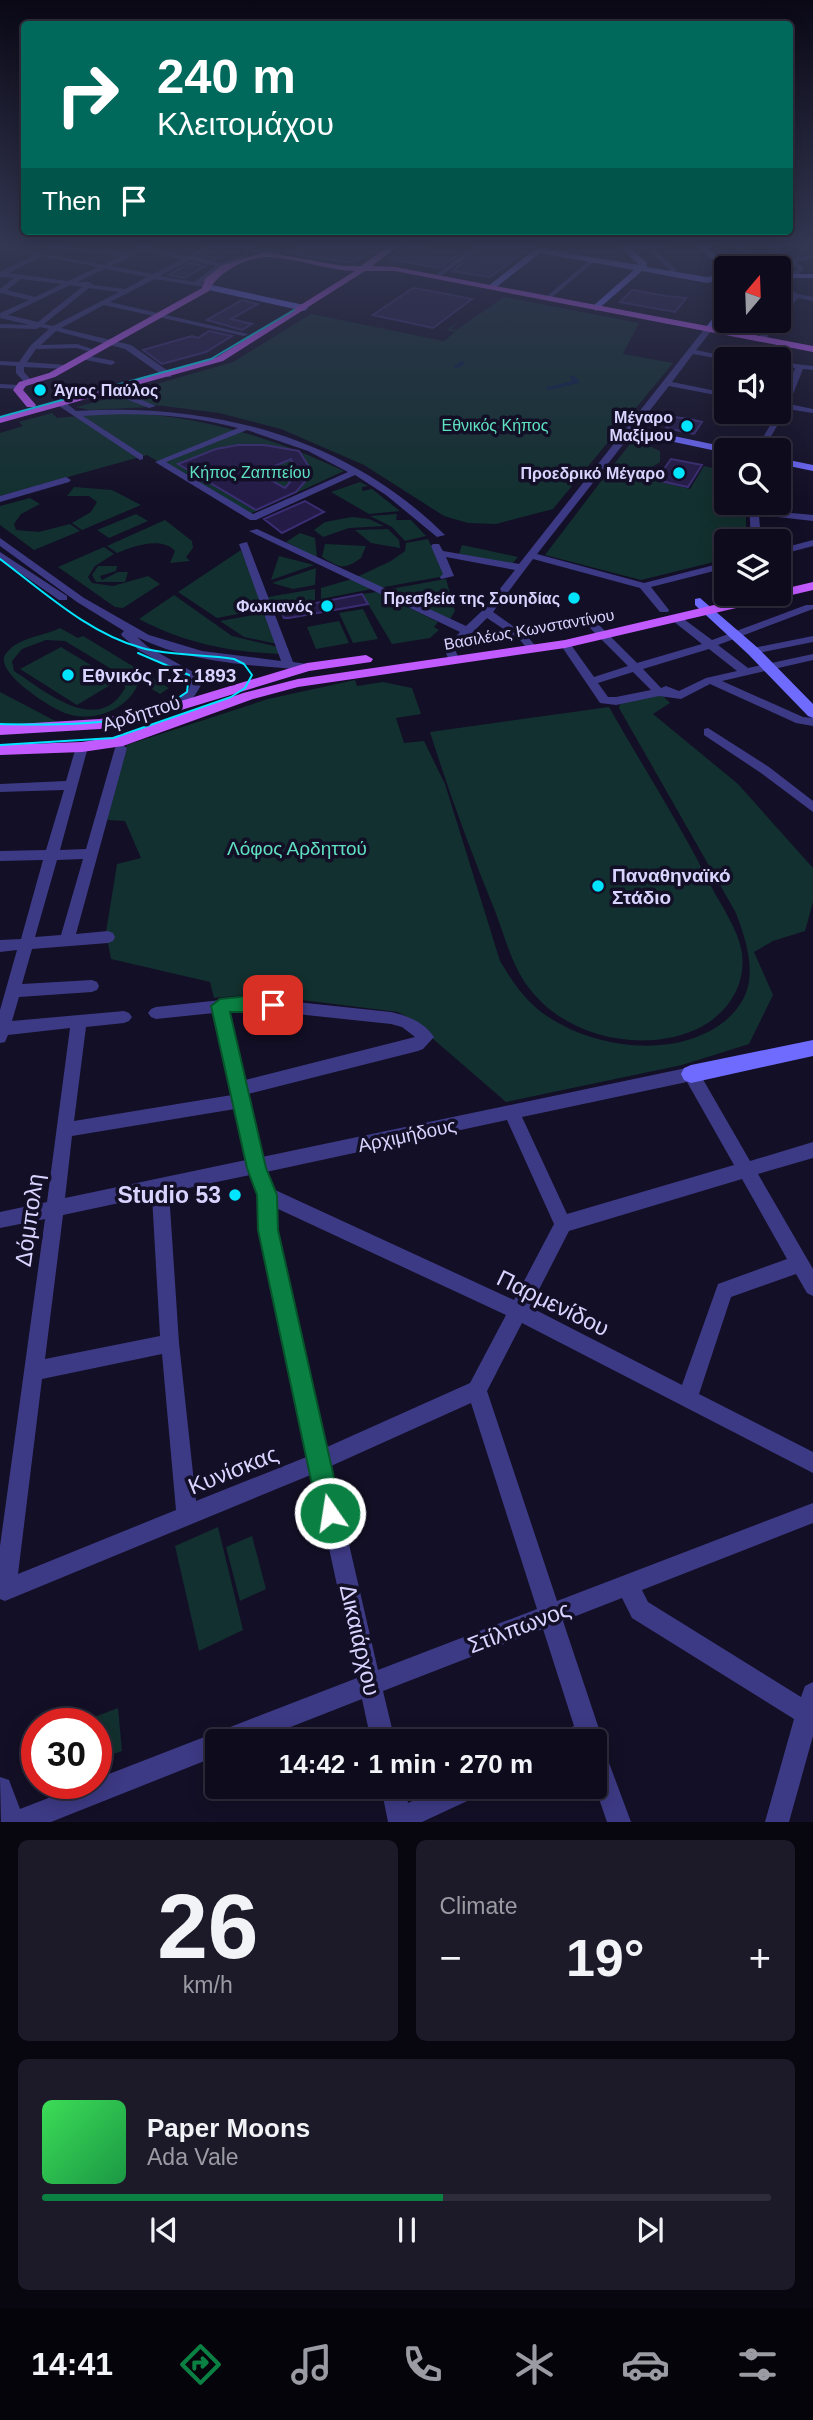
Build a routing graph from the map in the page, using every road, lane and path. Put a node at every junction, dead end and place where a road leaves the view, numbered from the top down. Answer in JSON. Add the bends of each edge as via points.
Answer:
{"nodes":[{"id":1,"x":52,"y":331,"type":"edge"},
{"id":2,"x":67,"y":331,"type":"edge"},
{"id":3,"x":131,"y":331,"type":"edge"},
{"id":4,"x":231,"y":331,"type":"edge"},
{"id":5,"x":266,"y":331,"type":"edge"},
{"id":6,"x":708,"y":331,"type":"edge"},
{"id":7,"x":720,"y":331,"type":"edge"},
{"id":8,"x":766,"y":333,"type":"edge"},
{"id":9,"x":244,"y":334,"type":"dead end"},
{"id":10,"x":761,"y":339,"type":"junction"},
{"id":11,"x":111,"y":342,"type":"junction"},
{"id":12,"x":34,"y":347,"type":"junction"},
{"id":13,"x":813,"y":349,"type":"edge"},
{"id":14,"x":94,"y":351,"type":"junction"},
{"id":15,"x":692,"y":352,"type":"junction"},
{"id":16,"x":714,"y":356,"type":"edge"},
{"id":17,"x":84,"y":357,"type":"junction"},
{"id":18,"x":0,"y":363,"type":"edge"},
{"id":19,"x":111,"y":363,"type":"dead end"},
{"id":20,"x":21,"y":365,"type":"junction"},
{"id":21,"x":791,"y":365,"type":"edge"},
{"id":22,"x":800,"y":366,"type":"junction"},
{"id":23,"x":66,"y":367,"type":"junction"},
{"id":24,"x":813,"y":368,"type":"edge"},
{"id":25,"x":168,"y":375,"type":"junction"},
{"id":26,"x":667,"y":383,"type":"junction"},
{"id":27,"x":24,"y":384,"type":"junction"},
{"id":28,"x":0,"y":386,"type":"edge"},
{"id":29,"x":791,"y":386,"type":"edge"},
{"id":30,"x":111,"y":390,"type":"junction"},
{"id":31,"x":714,"y":393,"type":"edge"},
{"id":32,"x":62,"y":404,"type":"junction"},
{"id":33,"x":791,"y":407,"type":"edge"},
{"id":34,"x":158,"y":411,"type":"junction"},
{"id":35,"x":813,"y":411,"type":"edge"},
{"id":36,"x":0,"y":413,"type":"edge"},
{"id":37,"x":74,"y":414,"type":"junction"},
{"id":38,"x":0,"y":421,"type":"edge"},
{"id":39,"x":247,"y":427,"type":"junction"},
{"id":40,"x":631,"y":430,"type":"junction"},
{"id":41,"x":714,"y":447,"type":"edge"},
{"id":42,"x":140,"y":457,"type":"dead end"},
{"id":43,"x":791,"y":463,"type":"edge"},
{"id":44,"x":813,"y":468,"type":"edge"},
{"id":45,"x":355,"y":472,"type":"junction"},
{"id":46,"x":67,"y":480,"type":"dead end"},
{"id":47,"x":0,"y":499,"type":"edge"},
{"id":48,"x":791,"y":514,"type":"edge"},
{"id":49,"x":813,"y":518,"type":"edge"},
{"id":50,"x":254,"y":531,"type":"dead end"},
{"id":51,"x":0,"y":541,"type":"edge"},
{"id":52,"x":813,"y":543,"type":"edge"},
{"id":53,"x":244,"y":544,"type":"dead end"},
{"id":54,"x":791,"y":549,"type":"edge"},
{"id":55,"x":439,"y":553,"type":"junction"},
{"id":56,"x":0,"y":555,"type":"edge"},
{"id":57,"x":531,"y":556,"type":"junction"},
{"id":58,"x":523,"y":568,"type":"junction"},
{"id":59,"x":714,"y":568,"type":"edge"},
{"id":60,"x":813,"y":574,"type":"edge"},
{"id":61,"x":445,"y":577,"type":"dead end"},
{"id":62,"x":791,"y":581,"type":"edge"},
{"id":63,"x":791,"y":584,"type":"edge"},
{"id":64,"x":644,"y":586,"type":"junction"},
{"id":65,"x":813,"y":586,"type":"edge"},
{"id":66,"x":791,"y":589,"type":"edge"},
{"id":67,"x":714,"y":603,"type":"edge"},
{"id":68,"x":714,"y":604,"type":"edge"},
{"id":69,"x":811,"y":605,"type":"edge"},
{"id":70,"x":705,"y":607,"type":"junction"},
{"id":71,"x":664,"y":610,"type":"junction"},
{"id":72,"x":487,"y":612,"type":"junction"},
{"id":73,"x":677,"y":619,"type":"junction"},
{"id":74,"x":598,"y":630,"type":"junction"},
{"id":75,"x":465,"y":631,"type":"junction"},
{"id":76,"x":736,"y":634,"type":"junction"},
{"id":77,"x":813,"y":639,"type":"edge"},
{"id":78,"x":530,"y":644,"type":"junction"},
{"id":79,"x":565,"y":644,"type":"junction"},
{"id":80,"x":709,"y":645,"type":"junction"},
{"id":81,"x":754,"y":651,"type":"junction"},
{"id":82,"x":451,"y":654,"type":"junction"},
{"id":83,"x":813,"y":657,"type":"edge"},
{"id":84,"x":288,"y":665,"type":"junction"},
{"id":85,"x":307,"y":667,"type":"junction"},
{"id":86,"x":636,"y":667,"type":"junction"},
{"id":87,"x":769,"y":667,"type":"junction"},
{"id":88,"x":746,"y":672,"type":"junction"},
{"id":89,"x":710,"y":680,"type":"junction"},
{"id":90,"x":592,"y":681,"type":"junction"},
{"id":91,"x":233,"y":688,"type":"joint"},
{"id":92,"x":659,"y":692,"type":"junction"},
{"id":93,"x":248,"y":696,"type":"joint"},
{"id":94,"x":806,"y":698,"type":"edge"},
{"id":95,"x":172,"y":708,"type":"junction"},
{"id":96,"x":813,"y":713,"type":"edge"},
{"id":97,"x":813,"y":722,"type":"edge"},
{"id":98,"x":0,"y":730,"type":"edge"},
{"id":99,"x":708,"y":732,"type":"dead end"},
{"id":100,"x":82,"y":747,"type":"junction"},
{"id":101,"x":121,"y":748,"type":"dead end"},
{"id":102,"x":0,"y":750,"type":"edge"},
{"id":103,"x":72,"y":785,"type":"junction"},
{"id":104,"x":0,"y":788,"type":"edge"},
{"id":105,"x":813,"y":808,"type":"edge"},
{"id":106,"x":89,"y":854,"type":"junction"},
{"id":107,"x":54,"y":855,"type":"junction"},
{"id":108,"x":0,"y":856,"type":"edge"},
{"id":109,"x":108,"y":937,"type":"dead end"},
{"id":110,"x":67,"y":940,"type":"junction"},
{"id":111,"x":27,"y":943,"type":"junction"},
{"id":112,"x":0,"y":946,"type":"edge"},
{"id":113,"x":93,"y":986,"type":"dead end"},
{"id":114,"x":14,"y":991,"type":"junction"},
{"id":115,"x":220,"y":1006,"type":"junction"},
{"id":116,"x":156,"y":1013,"type":"dead end"},
{"id":117,"x":124,"y":1017,"type":"dead end"},
{"id":118,"x":79,"y":1023,"type":"junction"},
{"id":119,"x":1,"y":1031,"type":"edge"},
{"id":120,"x":813,"y":1048,"type":"edge"},
{"id":121,"x":691,"y":1074,"type":"junction"},
{"id":122,"x":239,"y":1095,"type":"junction"},
{"id":123,"x":513,"y":1113,"type":"junction"},
{"id":124,"x":66,"y":1130,"type":"junction"},
{"id":125,"x":813,"y":1150,"type":"edge"},
{"id":126,"x":256,"y":1168,"type":"junction"},
{"id":127,"x":746,"y":1169,"type":"junction"},
{"id":128,"x":160,"y":1188,"type":"junction"},
{"id":129,"x":267,"y":1195,"type":"junction"},
{"id":130,"x":56,"y":1210,"type":"junction"},
{"id":131,"x":0,"y":1220,"type":"edge"},
{"id":132,"x":563,"y":1224,"type":"junction"},
{"id":133,"x":800,"y":1264,"type":"junction"},
{"id":134,"x":813,"y":1287,"type":"edge"},
{"id":135,"x":519,"y":1312,"type":"junction"},
{"id":136,"x":170,"y":1343,"type":"junction"},
{"id":137,"x":33,"y":1371,"type":"junction"},
{"id":138,"x":477,"y":1390,"type":"junction"},
{"id":139,"x":688,"y":1397,"type":"junction"},
{"id":140,"x":318,"y":1462,"type":"junction"},
{"id":141,"x":813,"y":1463,"type":"edge"},
{"id":142,"x":813,"y":1513,"type":"edge"},
{"id":143,"x":187,"y":1514,"type":"junction"},
{"id":144,"x":627,"y":1585,"type":"junction"},
{"id":145,"x":5,"y":1590,"type":"joint"},
{"id":146,"x":548,"y":1615,"type":"junction"},
{"id":147,"x":370,"y":1684,"type":"junction"},
{"id":148,"x":812,"y":1700,"type":"edge"},
{"id":149,"x":256,"y":1729,"type":"edge"},
{"id":150,"x":380,"y":1729,"type":"edge"},
{"id":151,"x":581,"y":1729,"type":"edge"},
{"id":152,"x":205,"y":1749,"type":"edge"},
{"id":153,"x":0,"y":1789,"type":"edge"},
{"id":154,"x":607,"y":1794,"type":"edge"},
{"id":155,"x":396,"y":1799,"type":"edge"},
{"id":156,"x":444,"y":1799,"type":"edge"},
{"id":157,"x":400,"y":1820,"type":"edge"},
{"id":158,"x":13,"y":1822,"type":"edge"},
{"id":159,"x":19,"y":1822,"type":"edge"},
{"id":160,"x":619,"y":1822,"type":"edge"},
{"id":161,"x":777,"y":1822,"type":"edge"}],
"edges":[{"from":1,"to":12,"type":"street"},
{"from":2,"to":11,"type":"street"},
{"from":3,"to":11,"type":"main road"},
{"from":4,"to":9,"type":"street"},
{"from":5,"to":25,"type":"main road","via":[[220,359]]},
{"from":6,"to":15,"type":"street"},
{"from":7,"to":10,"type":"main road"},
{"from":8,"to":10,"type":"street"},
{"from":10,"to":13,"type":"main road"},
{"from":11,"to":14,"type":"main road"},
{"from":11,"to":25,"type":"street","via":[[128,347]]},
{"from":12,"to":14,"type":"street","via":[[77,346]]},
{"from":12,"to":20,"type":"street"},
{"from":14,"to":17,"type":"main road"},
{"from":15,"to":16,"type":"street"},
{"from":15,"to":26,"type":"street"},
{"from":17,"to":19,"type":"street"},
{"from":17,"to":23,"type":"main road"},
{"from":18,"to":20,"type":"street"},
{"from":20,"to":23,"type":"street"},
{"from":20,"to":27,"type":"street","via":[[18,370]]},
{"from":21,"to":22,"type":"street"},
{"from":22,"to":24,"type":"street"},
{"from":22,"to":29,"type":"street"},
{"from":23,"to":27,"type":"main road"},
{"from":25,"to":30,"type":"main road"},
{"from":26,"to":31,"type":"street"},
{"from":26,"to":40,"type":"street"},
{"from":27,"to":28,"type":"street"},
{"from":27,"to":36,"type":"main road","via":[[19,393],[31,405]]},
{"from":30,"to":32,"type":"main road"},
{"from":30,"to":34,"type":"street"},
{"from":32,"to":37,"type":"street"},
{"from":32,"to":38,"type":"main road"},
{"from":33,"to":35,"type":"street"},
{"from":34,"to":37,"type":"street"},
{"from":34,"to":39,"type":"street"},
{"from":37,"to":42,"type":"street"},
{"from":39,"to":45,"type":"street","via":[[301,445]]},
{"from":39,"to":45,"type":"street","via":[[159,462],[253,518]]},
{"from":40,"to":41,"type":"street"},
{"from":40,"to":57,"type":"street"},
{"from":43,"to":44,"type":"street"},
{"from":45,"to":55,"type":"street","via":[[402,502],[435,536]]},
{"from":46,"to":47,"type":"street"},
{"from":48,"to":49,"type":"street"},
{"from":50,"to":75,"type":"street"},
{"from":51,"to":84,"type":"street","via":[[66,590],[144,636],[186,651]]},
{"from":52,"to":54,"type":"street"},
{"from":53,"to":84,"type":"street"},
{"from":55,"to":58,"type":"street"},
{"from":55,"to":61,"type":"street","via":[[449,576]]},
{"from":56,"to":95,"type":"street","via":[[144,649],[193,672],[198,681],[194,691]]},
{"from":57,"to":58,"type":"street"},
{"from":57,"to":64,"type":"street"},
{"from":58,"to":72,"type":"street"},
{"from":59,"to":64,"type":"street"},
{"from":60,"to":62,"type":"main road","name":"Βασιλέως Κωνσταντίνου"},
{"from":63,"to":65,"type":"main road","name":"Βασιλέως Κωνσταντίνου"},
{"from":64,"to":71,"type":"street"},
{"from":66,"to":69,"type":"street"},
{"from":67,"to":70,"type":"main road","name":"Βασιλέως Κωνσταντίνου"},
{"from":68,"to":70,"type":"main road","name":"Βασιλέως Κωνσταντίνου"},
{"from":69,"to":76,"type":"street"},
{"from":70,"to":71,"type":"main road","name":"Βασιλέως Κωνσταντίνου"},
{"from":70,"to":73,"type":"main road","name":"Βασιλέως Κωνσταντίνου"},
{"from":70,"to":76,"type":"street"},
{"from":71,"to":74,"type":"main road","name":"Βασιλέως Κωνσταντίνου"},
{"from":72,"to":75,"type":"street"},
{"from":72,"to":78,"type":"street"},
{"from":73,"to":74,"type":"main road","name":"Βασιλέως Κωνσταντίνου"},
{"from":73,"to":80,"type":"street"},
{"from":74,"to":78,"type":"main road","name":"Βασιλέως Κωνσταντίνου"},
{"from":74,"to":79,"type":"main road","name":"Βασιλέως Κωνσταντίνου"},
{"from":74,"to":86,"type":"street"},
{"from":75,"to":82,"type":"street"},
{"from":76,"to":80,"type":"street"},
{"from":76,"to":81,"type":"street"},
{"from":77,"to":81,"type":"street"},
{"from":78,"to":79,"type":"main road","name":"Βασιλέως Κωνσταντίνου"},
{"from":78,"to":82,"type":"main road","name":"Βασιλέως Κωνσταντίνου"},
{"from":79,"to":90,"type":"street"},
{"from":80,"to":86,"type":"street"},
{"from":80,"to":88,"type":"street"},
{"from":81,"to":87,"type":"street"},
{"from":82,"to":85,"type":"main road","name":"Βασιλέως Κωνσταντίνου"},
{"from":82,"to":93,"type":"main road","name":"Βασιλέως Κωνσταντίνου"},
{"from":83,"to":87,"type":"street"},
{"from":84,"to":85,"type":"street"},
{"from":85,"to":91,"type":"main road","name":"Βασιλέως Κωνσταντίνου"},
{"from":86,"to":90,"type":"street"},
{"from":86,"to":92,"type":"street"},
{"from":87,"to":88,"type":"street"},
{"from":87,"to":94,"type":"street"},
{"from":88,"to":89,"type":"street"},
{"from":89,"to":92,"type":"street","via":[[681,695]]},
{"from":89,"to":97,"type":"street"},
{"from":90,"to":92,"type":"street","via":[[604,700]]},
{"from":91,"to":95,"type":"main road","name":"Αρδηττού"},
{"from":93,"to":100,"type":"main road","name":"Αρδηττού","via":[[146,734]]},
{"from":94,"to":96,"type":"street"},
{"from":95,"to":98,"type":"main road","name":"Αρδηττού","via":[[100,724]]},
{"from":99,"to":105,"type":"street"},
{"from":100,"to":102,"type":"main road","name":"Αρδηττού"},
{"from":100,"to":103,"type":"street"},
{"from":101,"to":106,"type":"street"},
{"from":103,"to":104,"type":"street"},
{"from":103,"to":107,"type":"street"},
{"from":106,"to":107,"type":"street"},
{"from":106,"to":110,"type":"street"},
{"from":107,"to":108,"type":"street"},
{"from":107,"to":111,"type":"street"},
{"from":109,"to":110,"type":"street"},
{"from":110,"to":111,"type":"street"},
{"from":111,"to":112,"type":"street"},
{"from":111,"to":114,"type":"street"},
{"from":113,"to":114,"type":"street"},
{"from":114,"to":119,"type":"street"},
{"from":115,"to":116,"type":"street"},
{"from":115,"to":122,"type":"street","name":"Δικαιάρχου"},
{"from":115,"to":122,"type":"street","via":[[249,1003],[391,1018],[407,1022],[426,1037],[418,1044]]},
{"from":117,"to":118,"type":"street"},
{"from":118,"to":119,"type":"street"},
{"from":118,"to":124,"type":"street","name":"Δόμπολη"},
{"from":120,"to":121,"type":"street","name":"Αρχιμήδους"},
{"from":121,"to":123,"type":"street","name":"Αρχιμήδους"},
{"from":121,"to":127,"type":"street"},
{"from":122,"to":124,"type":"street"},
{"from":122,"to":126,"type":"street","name":"Δικαιάρχου"},
{"from":123,"to":126,"type":"street","name":"Αρχιμήδους"},
{"from":123,"to":132,"type":"street"},
{"from":124,"to":130,"type":"street","name":"Δόμπολη"},
{"from":125,"to":127,"type":"street"},
{"from":126,"to":128,"type":"street","name":"Αρχιμήδους"},
{"from":126,"to":129,"type":"street","name":"Δικαιάρχου"},
{"from":127,"to":132,"type":"street"},
{"from":127,"to":133,"type":"street"},
{"from":128,"to":130,"type":"street","name":"Αρχιμήδους"},
{"from":128,"to":136,"type":"street"},
{"from":129,"to":135,"type":"street","name":"Παρμενίδου"},
{"from":129,"to":140,"type":"street","name":"Δικαιάρχου","via":[[268,1230]]},
{"from":130,"to":131,"type":"street","name":"Αρχιμήδους"},
{"from":130,"to":137,"type":"street","name":"Δόμπολη"},
{"from":132,"to":135,"type":"street"},
{"from":133,"to":134,"type":"street"},
{"from":133,"to":139,"type":"street","via":[[724,1290]]},
{"from":135,"to":138,"type":"street"},
{"from":135,"to":139,"type":"street","name":"Παρμενίδου"},
{"from":136,"to":137,"type":"street"},
{"from":136,"to":143,"type":"street"},
{"from":137,"to":145,"type":"street","name":"Δόμπολη"},
{"from":138,"to":140,"type":"street","name":"Κυνίσκας"},
{"from":138,"to":146,"type":"street"},
{"from":139,"to":141,"type":"street","name":"Παρμενίδου"},
{"from":140,"to":143,"type":"street","name":"Κυνίσκας"},
{"from":140,"to":147,"type":"street","name":"Δικαιάρχου"},
{"from":142,"to":144,"type":"street","name":"Στίλπωνος"},
{"from":143,"to":145,"type":"street","name":"Κυνίσκας"},
{"from":144,"to":146,"type":"street","name":"Στίλπωνος"},
{"from":144,"to":148,"type":"street","via":[[640,1610]]},
{"from":146,"to":147,"type":"street","name":"Στίλπωνος"},
{"from":146,"to":151,"type":"street"},
{"from":147,"to":149,"type":"street","name":"Στίλπωνος"},
{"from":147,"to":150,"type":"street","name":"Δικαιάρχου"},
{"from":148,"to":161,"type":"street"},
{"from":152,"to":159,"type":"street"},
{"from":153,"to":158,"type":"street"},
{"from":154,"to":160,"type":"street"},
{"from":155,"to":157,"type":"street"},
{"from":156,"to":157,"type":"street"}]}
